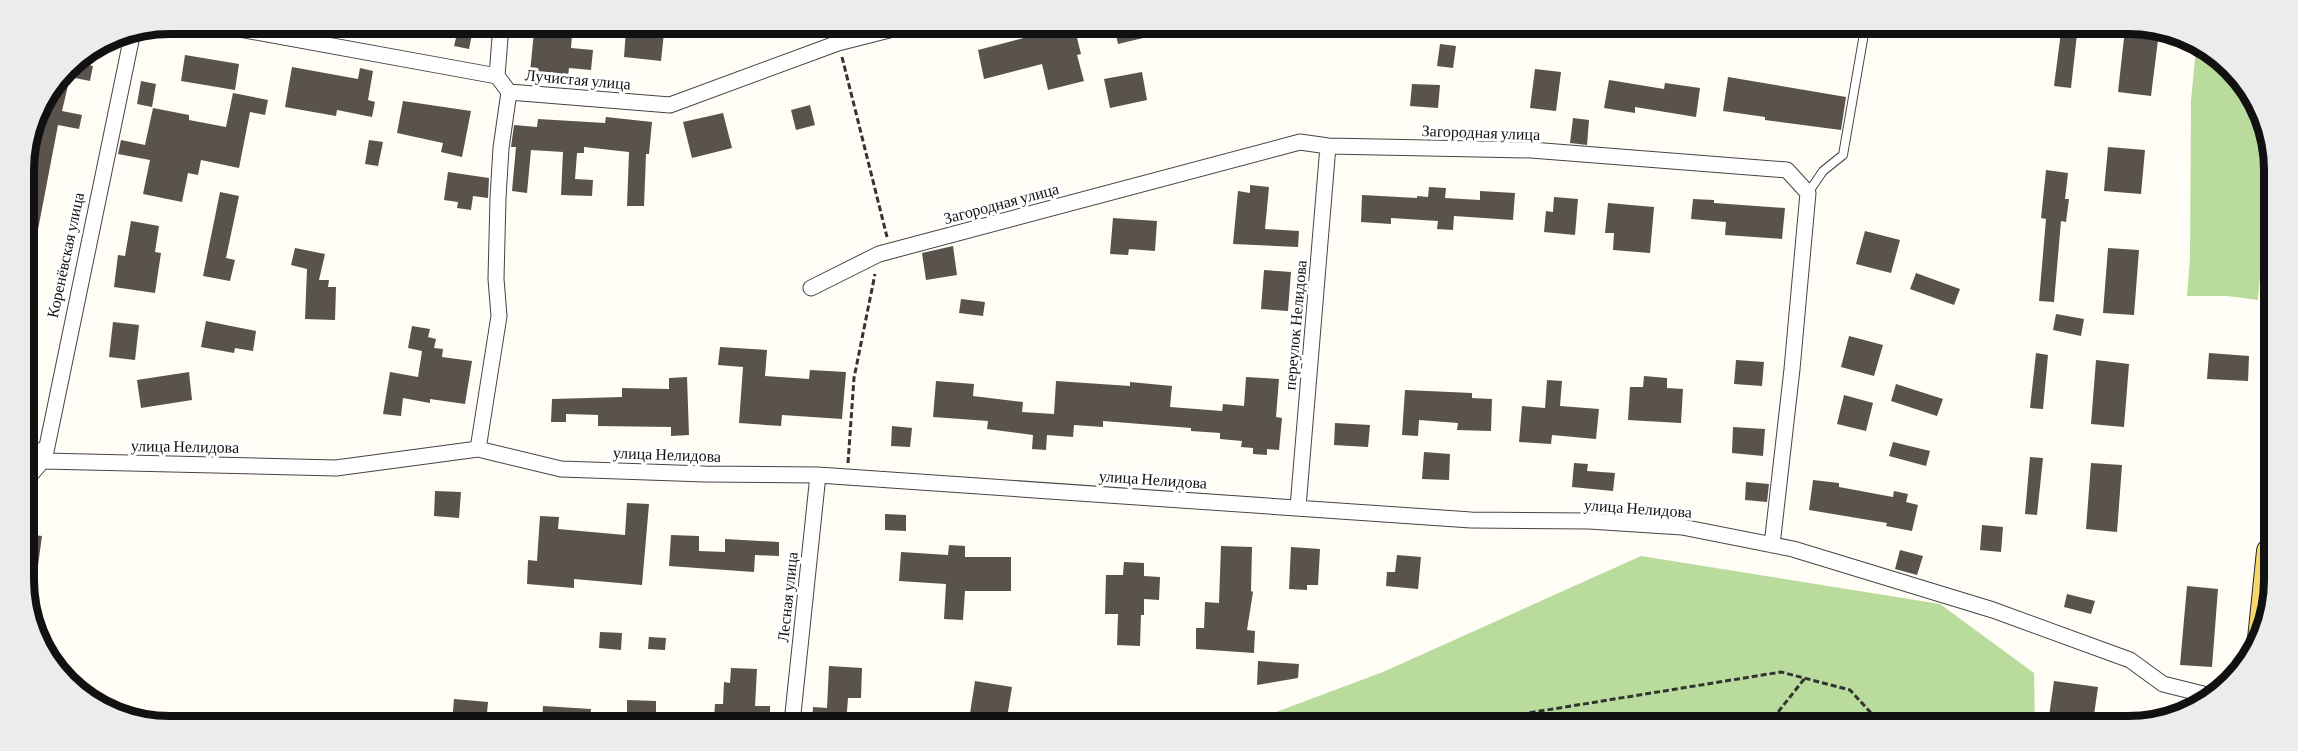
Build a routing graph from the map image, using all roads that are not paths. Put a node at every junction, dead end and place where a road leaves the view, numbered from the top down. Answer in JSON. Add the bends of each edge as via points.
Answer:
{"nodes":[{"id":1,"x":267,"y":34,"type":"edge"},
{"id":2,"x":500,"y":34,"type":"edge"},
{"id":3,"x":873,"y":34,"type":"edge"},
{"id":4,"x":1864,"y":34,"type":"edge"},
{"id":5,"x":131,"y":41,"type":"edge"},
{"id":6,"x":126,"y":42,"type":"edge"},
{"id":7,"x":497,"y":76,"type":"junction"},
{"id":8,"x":509,"y":92,"type":"junction"},
{"id":9,"x":1328,"y":146,"type":"junction"},
{"id":10,"x":1808,"y":193,"type":"junction"},
{"id":11,"x":811,"y":288,"type":"dead end"},
{"id":12,"x":478,"y":449,"type":"junction"},
{"id":13,"x":34,"y":470,"type":"edge"},
{"id":14,"x":818,"y":475,"type":"junction"},
{"id":15,"x":1298,"y":507,"type":"junction"},
{"id":16,"x":1772,"y":545,"type":"junction"},
{"id":17,"x":2203,"y":694,"type":"edge"},
{"id":18,"x":793,"y":716,"type":"edge"}],
"edges":[{"from":1,"to":7,"type":"street"},
{"from":2,"to":7,"type":"street"},
{"from":3,"to":8,"type":"street","name":"Лучистая улица","via":[[838,43],[670,105]]},
{"from":4,"to":10,"type":"lane","via":[[1844,155],[1823,171]]},
{"from":5,"to":12,"type":"street","name":"улица Нелидова","via":[[44,461],[336,468]]},
{"from":6,"to":13,"type":"street","name":"Коренёвская улица","via":[[39,465]]},
{"from":7,"to":8,"type":"street","name":"Лучистая улица"},
{"from":8,"to":12,"type":"street","via":[[498,198],[499,316]]},
{"from":9,"to":10,"type":"street","name":"Загородная улица","via":[[1531,150],[1787,170]]},
{"from":9,"to":11,"type":"street","name":"Загородная улица","via":[[1300,142],[879,254]]},
{"from":9,"to":15,"type":"street","name":"переулок Нелидова"},
{"from":10,"to":16,"type":"street"},
{"from":12,"to":14,"type":"street","name":"улица Нелидова","via":[[561,469]]},
{"from":14,"to":15,"type":"street","name":"улица Нелидова"},
{"from":14,"to":18,"type":"street","name":"Лесная улица"},
{"from":15,"to":16,"type":"street","name":"улица Нелидова","via":[[1471,520],[1682,527]]},
{"from":16,"to":17,"type":"street","name":"улица Нелидова","via":[[1993,610],[2130,660],[2163,684]]}]}
